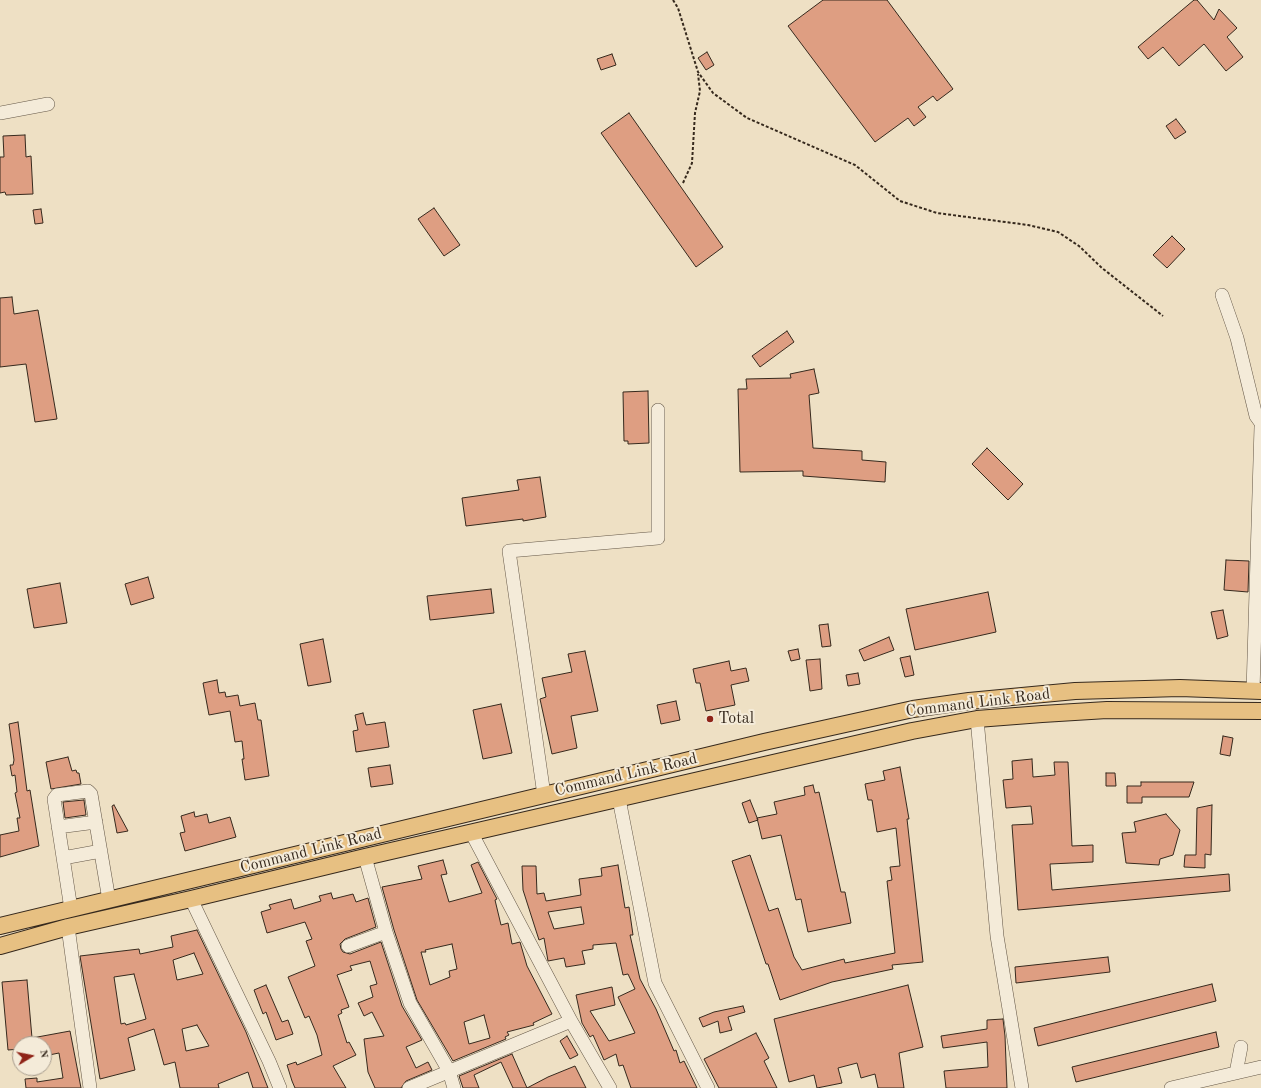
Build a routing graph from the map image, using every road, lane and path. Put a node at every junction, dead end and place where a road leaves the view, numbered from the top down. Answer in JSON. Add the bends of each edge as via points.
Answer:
{"nodes":[{"id":1,"x":673,"y":0,"type":"edge"},
{"id":2,"x":698,"y":72,"type":"junction"},
{"id":3,"x":48,"y":104,"type":"dead end"},
{"id":4,"x":0,"y":113,"type":"edge"},
{"id":5,"x":683,"y":182,"type":"dead end"},
{"id":6,"x":1222,"y":295,"type":"dead end"},
{"id":7,"x":1163,"y":316,"type":"dead end"},
{"id":8,"x":658,"y":410,"type":"dead end"},
{"id":9,"x":1261,"y":423,"type":"edge"},
{"id":10,"x":1261,"y":427,"type":"edge"},
{"id":11,"x":1257,"y":691,"type":"edge"},
{"id":12,"x":1261,"y":711,"type":"edge"},
{"id":13,"x":977,"y":719,"type":"junction"},
{"id":14,"x":544,"y":795,"type":"junction"},
{"id":15,"x":619,"y":799,"type":"junction"},
{"id":16,"x":96,"y":822,"type":"junction"},
{"id":17,"x":58,"y":828,"type":"junction"},
{"id":18,"x":471,"y":832,"type":"junction"},
{"id":19,"x":101,"y":851,"type":"junction"},
{"id":20,"x":365,"y":857,"type":"junction"},
{"id":21,"x":63,"y":858,"type":"junction"},
{"id":22,"x":109,"y":900,"type":"junction"},
{"id":23,"x":191,"y":900,"type":"junction"},
{"id":24,"x":71,"y":909,"type":"junction"},
{"id":25,"x":0,"y":926,"type":"edge"},
{"id":26,"x":68,"y":927,"type":"junction"},
{"id":27,"x":386,"y":932,"type":"junction"},
{"id":28,"x":0,"y":944,"type":"edge"},
{"id":29,"x":348,"y":946,"type":"dead end"},
{"id":30,"x":571,"y":1021,"type":"junction"},
{"id":31,"x":1241,"y":1047,"type":"dead end"},
{"id":32,"x":1261,"y":1067,"type":"edge"},
{"id":33,"x":449,"y":1071,"type":"junction"},
{"id":34,"x":1236,"y":1073,"type":"junction"},
{"id":35,"x":90,"y":1088,"type":"edge"},
{"id":36,"x":280,"y":1088,"type":"edge"},
{"id":37,"x":409,"y":1088,"type":"edge"},
{"id":38,"x":454,"y":1088,"type":"edge"},
{"id":39,"x":610,"y":1088,"type":"edge"},
{"id":40,"x":708,"y":1088,"type":"edge"},
{"id":41,"x":1022,"y":1088,"type":"edge"},
{"id":42,"x":1171,"y":1088,"type":"edge"}],
"edges":[{"from":1,"to":2,"type":"path","via":[[678,8]]},
{"from":2,"to":5,"type":"path","via":[[700,91],[695,113],[692,163]]},
{"from":2,"to":7,"type":"path","via":[[713,92],[747,118],[854,165],[900,201],[937,213],[1028,225],[1058,232],[1079,246],[1102,268]]},
{"from":3,"to":4,"type":"street"},
{"from":6,"to":9,"type":"street","via":[[1256,416]]},
{"from":8,"to":14,"type":"street","via":[[658,538],[510,551]]},
{"from":10,"to":11,"type":"street"},
{"from":11,"to":14,"type":"main road","name":"Command Link Road","via":[[1129,689],[969,701],[913,710],[764,742]]},
{"from":12,"to":13,"type":"main road","name":"Command Link Road","via":[[1107,710]]},
{"from":13,"to":15,"type":"main road","name":"Command Link Road","via":[[912,731]]},
{"from":13,"to":41,"type":"street","via":[[997,936]]},
{"from":14,"to":22,"type":"main road","name":"Command Link Road"},
{"from":15,"to":18,"type":"main road","name":"Command Link Road"},
{"from":15,"to":40,"type":"street","via":[[655,983]]},
{"from":16,"to":17,"type":"street"},
{"from":16,"to":17,"type":"street","via":[[91,794],[88,791],[57,795],[54,799]]},
{"from":16,"to":19,"type":"street"},
{"from":17,"to":21,"type":"street"},
{"from":18,"to":20,"type":"main road","name":"Command Link Road"},
{"from":18,"to":30,"type":"street"},
{"from":19,"to":21,"type":"street"},
{"from":19,"to":22,"type":"street"},
{"from":20,"to":23,"type":"main road","name":"Command Link Road"},
{"from":20,"to":27,"type":"street"},
{"from":21,"to":24,"type":"street"},
{"from":22,"to":24,"type":"main road","name":"Command Link Road"},
{"from":23,"to":26,"type":"main road","name":"Command Link Road"},
{"from":23,"to":36,"type":"street"},
{"from":24,"to":25,"type":"main road","name":"Command Link Road"},
{"from":26,"to":28,"type":"main road","name":"Command Link Road"},
{"from":26,"to":35,"type":"street"},
{"from":27,"to":29,"type":"street"},
{"from":27,"to":33,"type":"street","via":[[410,1003]]},
{"from":30,"to":33,"type":"street"},
{"from":30,"to":39,"type":"street"},
{"from":31,"to":34,"type":"street"},
{"from":32,"to":34,"type":"street"},
{"from":33,"to":37,"type":"street"},
{"from":33,"to":38,"type":"street"},
{"from":34,"to":42,"type":"street"}]}
